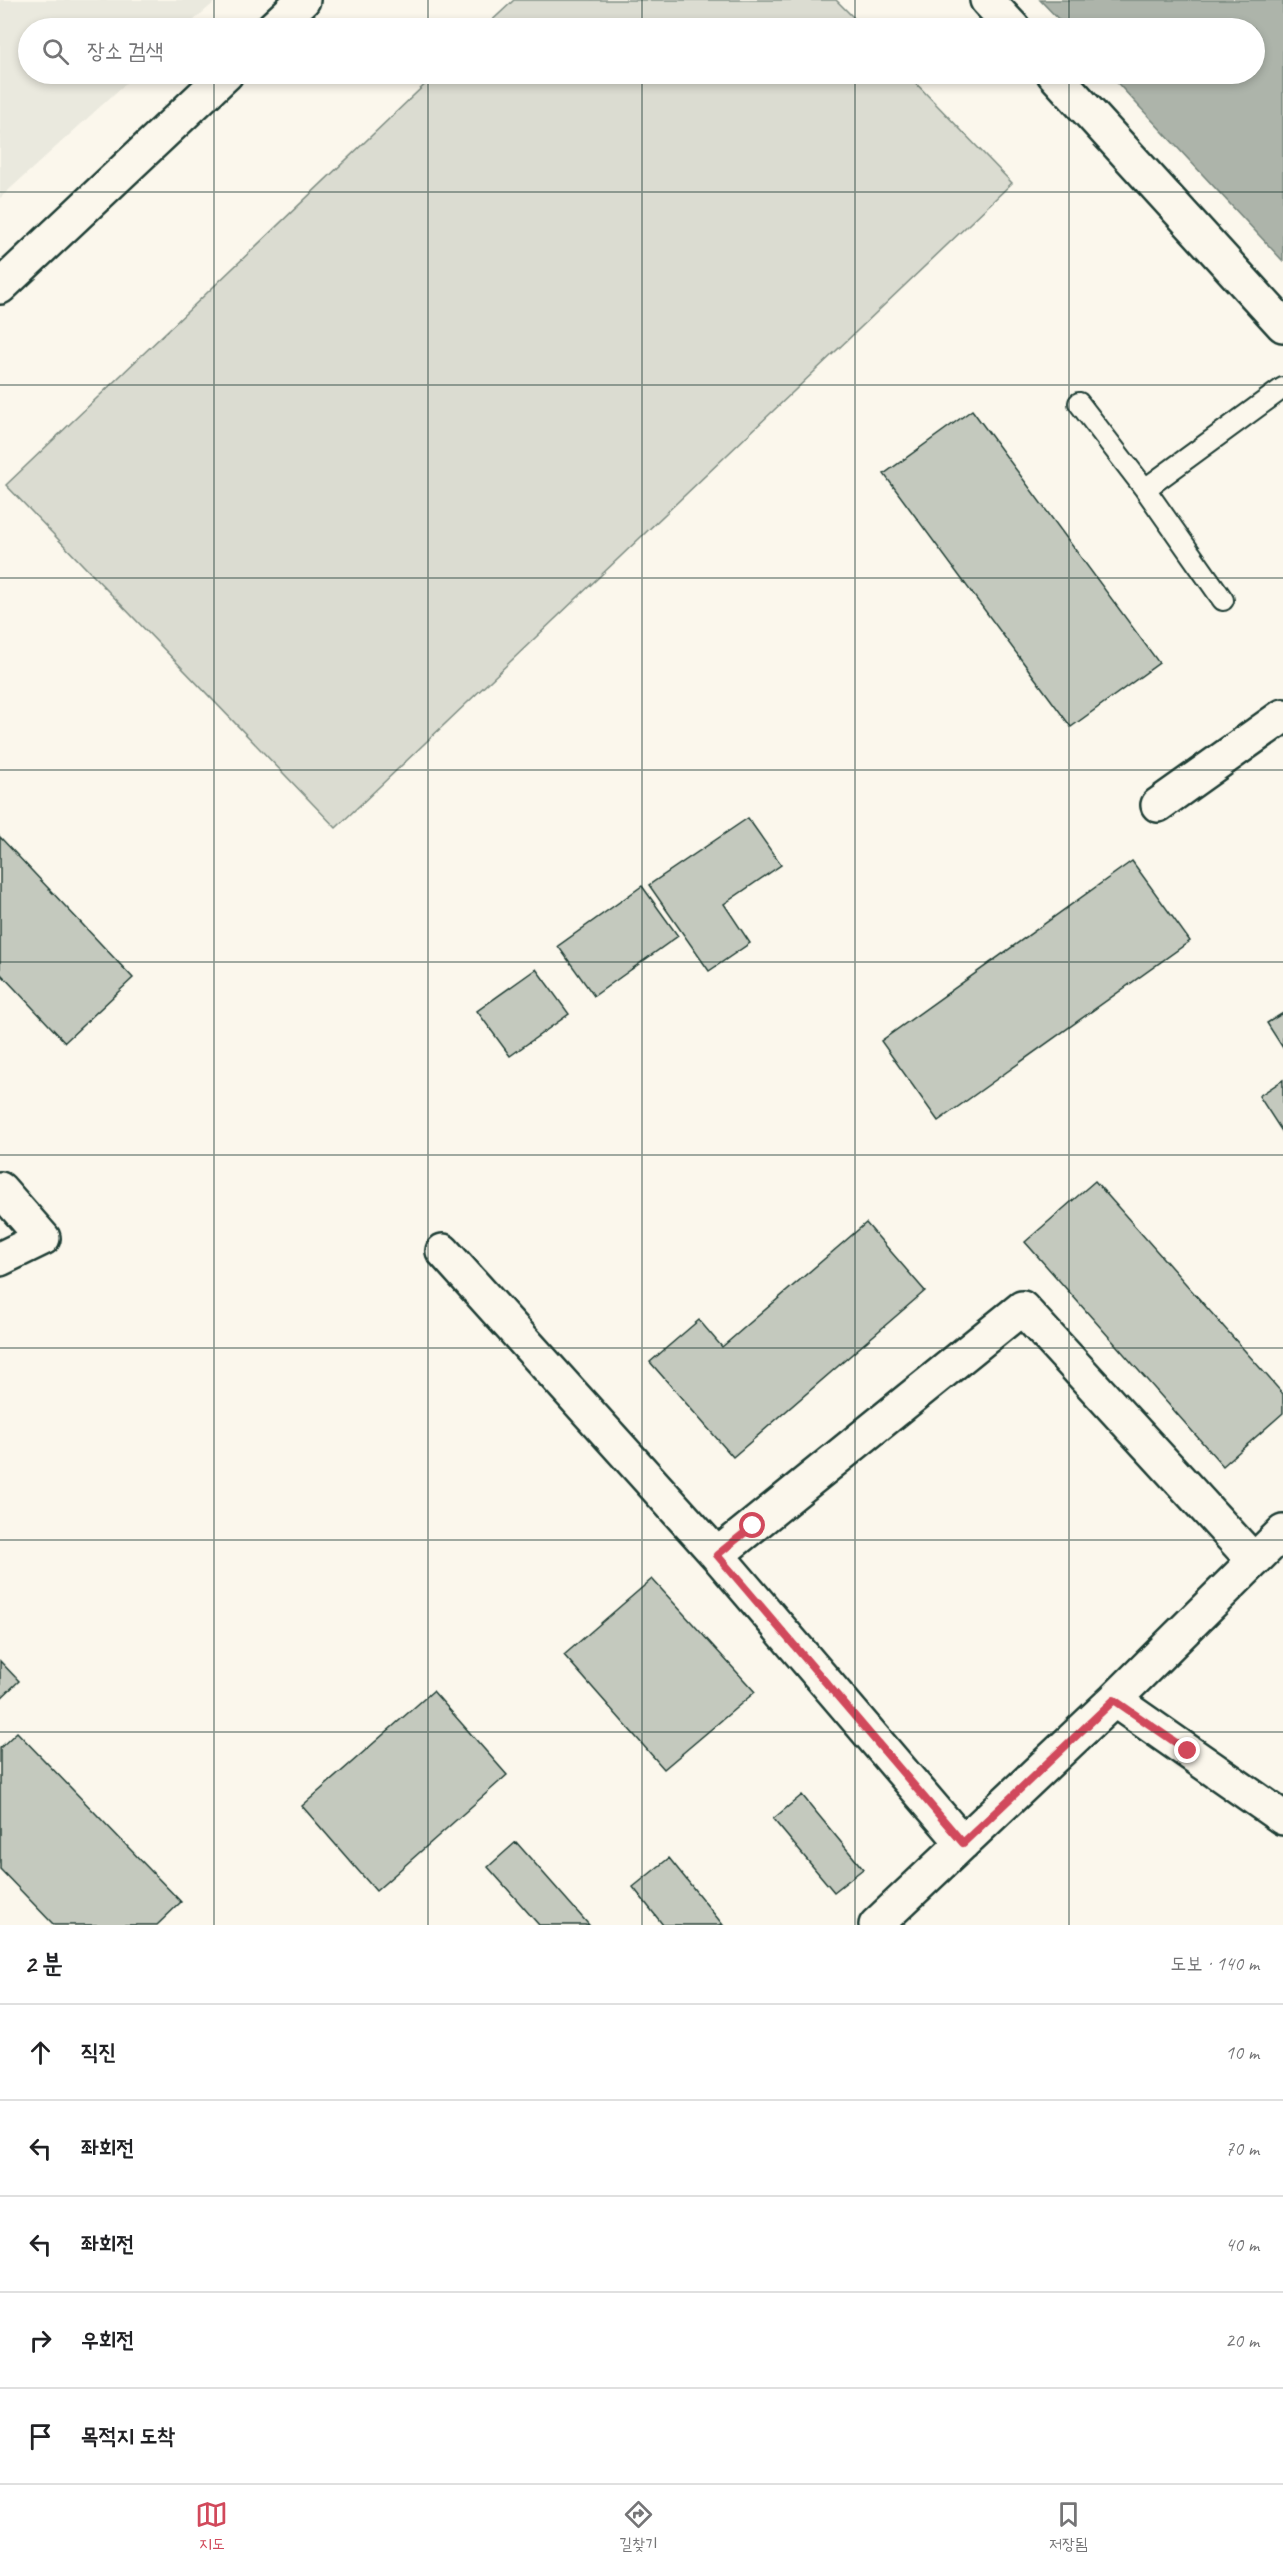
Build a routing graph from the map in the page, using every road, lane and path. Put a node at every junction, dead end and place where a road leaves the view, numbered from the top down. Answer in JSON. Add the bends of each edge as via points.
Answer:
{"nodes":[{"id":1,"x":303,"y":0,"type":"edge"},
{"id":2,"x":987,"y":0,"type":"edge"},
{"id":3,"x":284,"y":18,"type":"edge"},
{"id":4,"x":1004,"y":18,"type":"edge"},
{"id":5,"x":215,"y":84,"type":"edge"},
{"id":6,"x":1063,"y":84,"type":"edge"},
{"id":7,"x":0,"y":287,"type":"edge"},
{"id":8,"x":1283,"y":325,"type":"edge"},
{"id":9,"x":1283,"y":388,"type":"edge"},
{"id":10,"x":1079,"y":403,"type":"dead end"},
{"id":11,"x":1145,"y":489,"type":"junction"},
{"id":12,"x":1223,"y":600,"type":"dead end"},
{"id":13,"x":1283,"y":716,"type":"edge"},
{"id":14,"x":1158,"y":805,"type":"dead end"},
{"id":15,"x":0,"y":1189,"type":"edge"},
{"id":16,"x":443,"y":1251,"type":"dead end"},
{"id":17,"x":0,"y":1259,"type":"edge"},
{"id":18,"x":1283,"y":1532,"type":"edge"},
{"id":19,"x":717,"y":1555,"type":"junction"},
{"id":20,"x":1254,"y":1561,"type":"junction"},
{"id":21,"x":1114,"y":1700,"type":"junction"},
{"id":22,"x":1283,"y":1818,"type":"edge"},
{"id":23,"x":963,"y":1843,"type":"junction"},
{"id":24,"x":876,"y":1925,"type":"edge"}],
"edges":[{"from":1,"to":3,"type":"street"},
{"from":2,"to":4,"type":"street"},
{"from":5,"to":7,"type":"street"},
{"from":6,"to":8,"type":"street"},
{"from":9,"to":11,"type":"lane"},
{"from":10,"to":11,"type":"lane"},
{"from":11,"to":12,"type":"lane"},
{"from":13,"to":14,"type":"street"},
{"from":15,"to":17,"type":"street","via":[[43,1238]]},
{"from":16,"to":19,"type":"street"},
{"from":18,"to":20,"type":"street"},
{"from":19,"to":20,"type":"street","via":[[1022,1308]]},
{"from":19,"to":23,"type":"street"},
{"from":20,"to":21,"type":"street"},
{"from":21,"to":22,"type":"street"},
{"from":21,"to":23,"type":"street"},
{"from":23,"to":24,"type":"street"}]}
